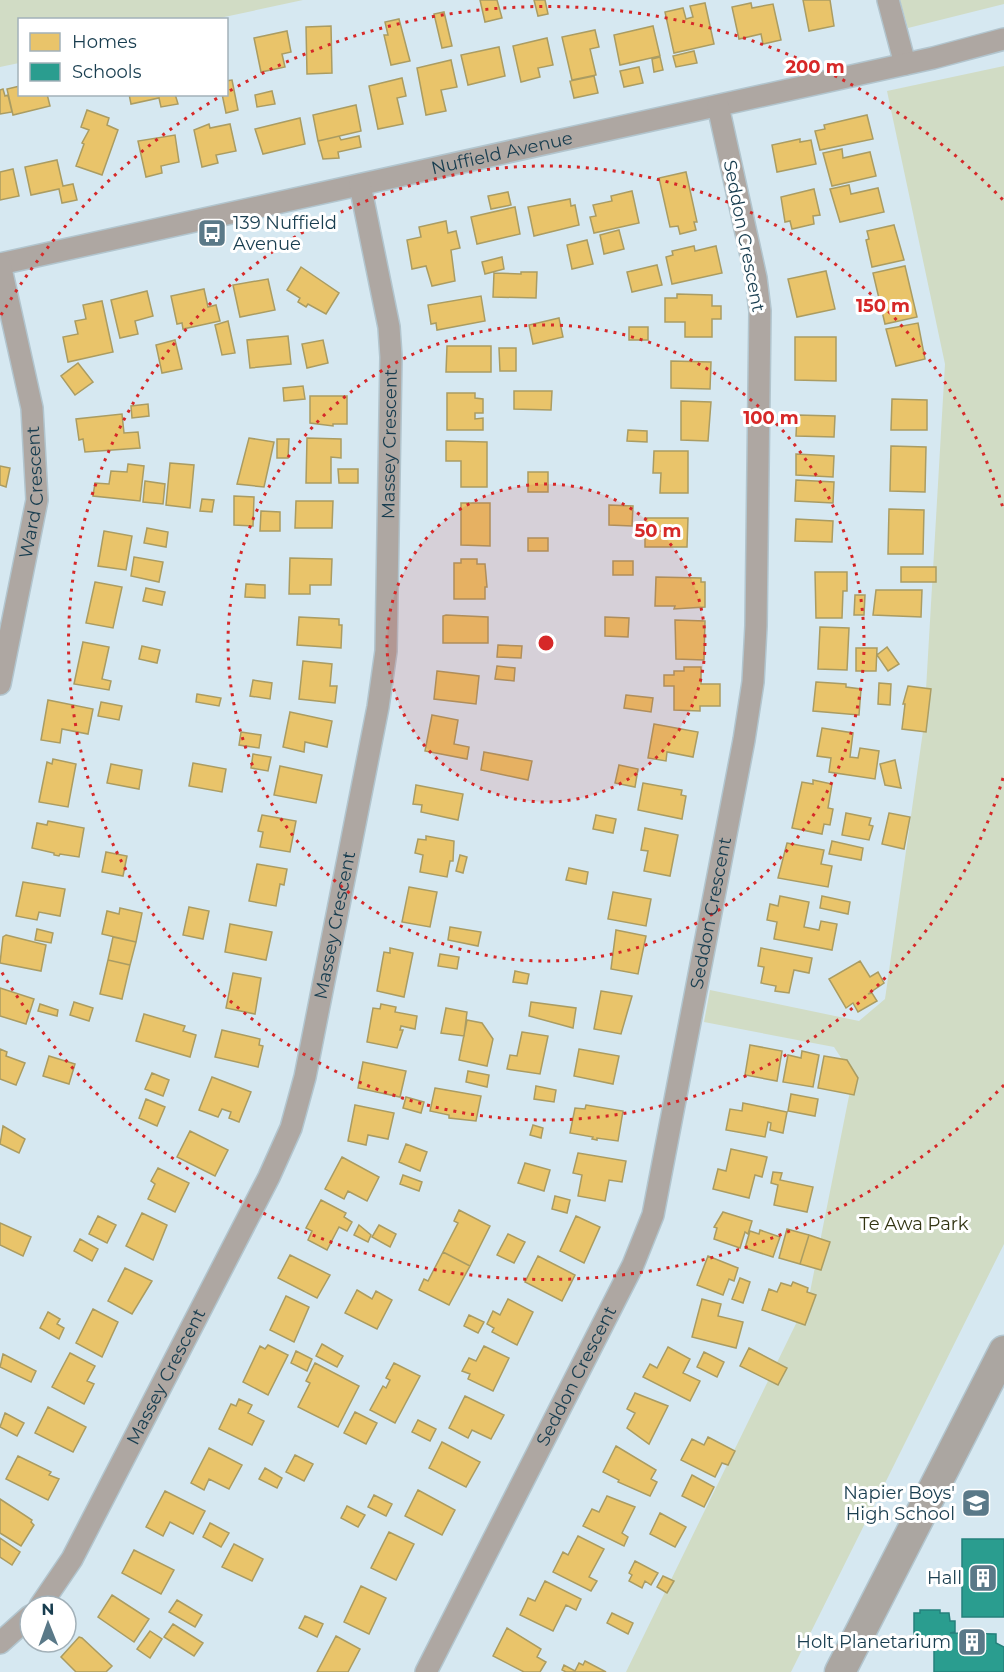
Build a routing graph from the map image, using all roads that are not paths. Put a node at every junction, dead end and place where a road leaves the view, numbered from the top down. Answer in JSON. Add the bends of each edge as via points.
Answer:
{"nodes":[{"id":1,"x":888,"y":0,"type":"edge"},
{"id":2,"x":1004,"y":39,"type":"edge"},
{"id":3,"x":905,"y":64,"type":"junction"},
{"id":4,"x":718,"y":106,"type":"junction"},
{"id":5,"x":360,"y":185,"type":"junction"},
{"id":6,"x":0,"y":264,"type":"edge"},
{"id":7,"x":0,"y":684,"type":"edge"},
{"id":8,"x":1004,"y":1351,"type":"edge"},
{"id":9,"x":48,"y":1594,"type":"edge"},
{"id":10,"x":18,"y":1627,"type":"edge"},
{"id":11,"x":0,"y":1643,"type":"edge"},
{"id":12,"x":426,"y":1672,"type":"edge"},
{"id":13,"x":840,"y":1672,"type":"edge"}],
"edges":[{"from":1,"to":3,"type":"street"},
{"from":2,"to":3,"type":"street","name":"Nuffield Avenue"},
{"from":3,"to":4,"type":"street","name":"Nuffield Avenue"},
{"from":4,"to":5,"type":"street","name":"Nuffield Avenue"},
{"from":4,"to":12,"type":"street","name":"Seddon Crescent","via":[[760,311],[756,626],[753,682],[742,752],[653,1215],[628,1275]]},
{"from":5,"to":6,"type":"street","name":"Nuffield Avenue"},
{"from":5,"to":9,"type":"street","name":"Massey Crescent","via":[[389,327],[391,357],[386,651],[305,1077],[291,1128],[269,1178],[72,1559]]},
{"from":6,"to":7,"type":"street","name":"Ward Crescent","via":[[32,408],[37,500]]},
{"from":8,"to":13,"type":"main road"},
{"from":10,"to":11,"type":"street"}]}
